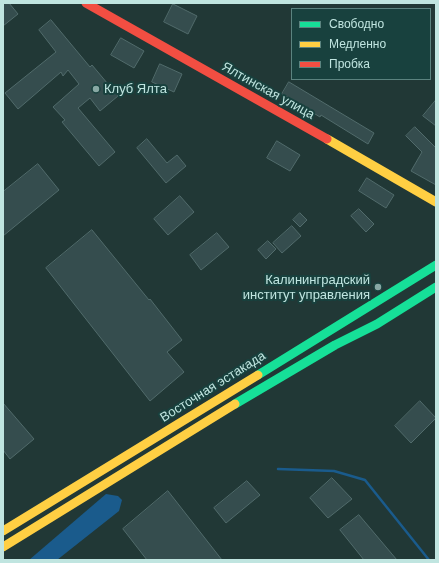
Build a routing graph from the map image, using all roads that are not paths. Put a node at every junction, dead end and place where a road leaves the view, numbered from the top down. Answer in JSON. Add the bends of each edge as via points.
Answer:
{"nodes":[{"id":1,"x":86,"y":3,"type":"edge"},
{"id":2,"x":436,"y":202,"type":"edge"},
{"id":3,"x":436,"y":265,"type":"edge"},
{"id":4,"x":436,"y":287,"type":"edge"},
{"id":5,"x":3,"y":531,"type":"edge"},
{"id":6,"x":3,"y":547,"type":"edge"}],
"edges":[{"from":1,"to":2,"type":"main road","name":"Ялтинская улица"},
{"from":3,"to":5,"type":"main road","name":"Восточная эстакада"},
{"from":4,"to":6,"type":"main road","name":"Восточная эстакада","via":[[378,324],[335,345],[262,387]]}]}
